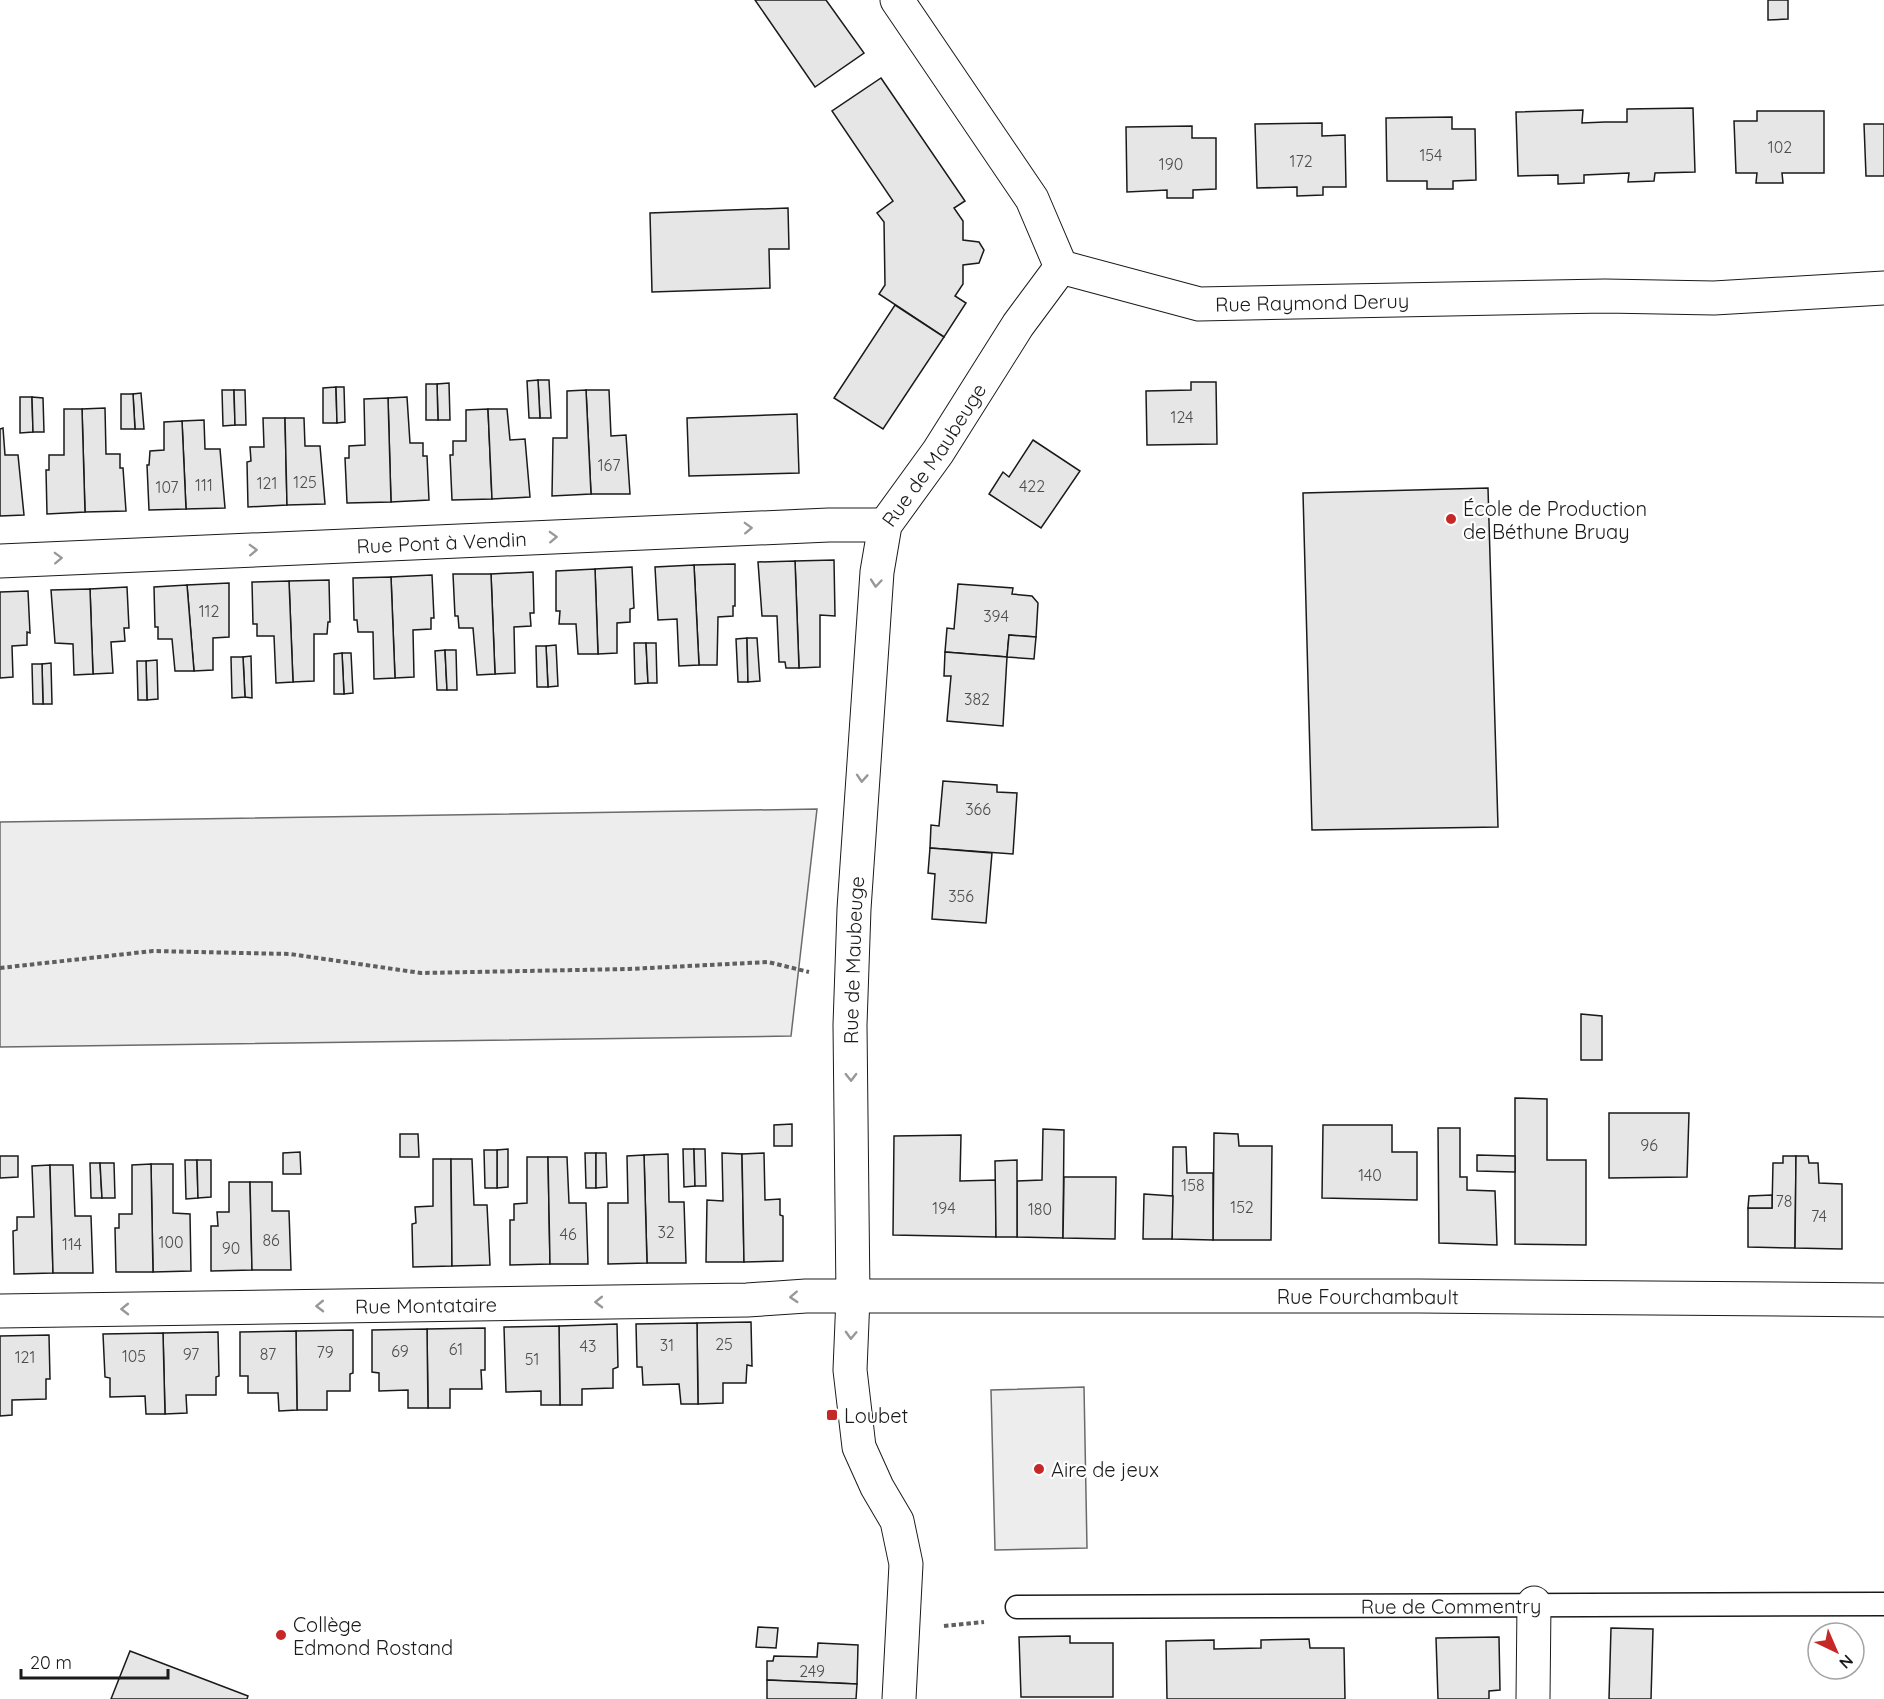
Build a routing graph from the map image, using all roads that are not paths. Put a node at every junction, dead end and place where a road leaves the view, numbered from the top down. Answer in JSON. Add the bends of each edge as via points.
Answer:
{"nodes":[{"id":1,"x":897,"y":0,"type":"edge"},
{"id":2,"x":1061,"y":267,"type":"junction"},
{"id":3,"x":1884,"y":288,"type":"edge"},
{"id":4,"x":885,"y":525,"type":"junction"},
{"id":5,"x":0,"y":561,"type":"edge"},
{"id":6,"x":853,"y":1297,"type":"junction"},
{"id":7,"x":1884,"y":1300,"type":"edge"},
{"id":8,"x":0,"y":1311,"type":"edge"},
{"id":9,"x":1534,"y":1603,"type":"junction"},
{"id":10,"x":1884,"y":1604,"type":"edge"},
{"id":11,"x":1017,"y":1607,"type":"road end"},
{"id":12,"x":899,"y":1699,"type":"edge"},
{"id":13,"x":1533,"y":1699,"type":"edge"}],
"edges":[{"from":1,"to":2,"type":"street","via":[[1032,199]]},
{"from":2,"to":3,"type":"street","name":"Rue Raymond Deruy","via":[[1199,304],[1605,296],[1714,298]]},
{"from":2,"to":4,"type":"street","name":"Rue de Maubeuge"},
{"from":5,"to":4,"type":"street","name":"Rue Pont à Vendin","one_way":true},
{"from":4,"to":6,"type":"street","name":"Rue de Maubeuge","one_way":true,"via":[[872,630],[851,982]]},
{"from":6,"to":7,"type":"street","name":"Rue Fourchambault"},
{"from":6,"to":8,"type":"street","name":"Rue Montataire","one_way":true},
{"from":6,"to":12,"type":"street","name":"Rue de Maubeuge","one_way":true,"via":[[850,1370],[859,1448],[897,1521],[906,1564]]},
{"from":9,"to":10,"type":"lane","name":"Rue de Commentry"},
{"from":9,"to":11,"type":"lane","name":"Rue de Commentry"},
{"from":9,"to":13,"type":"street"}]}
